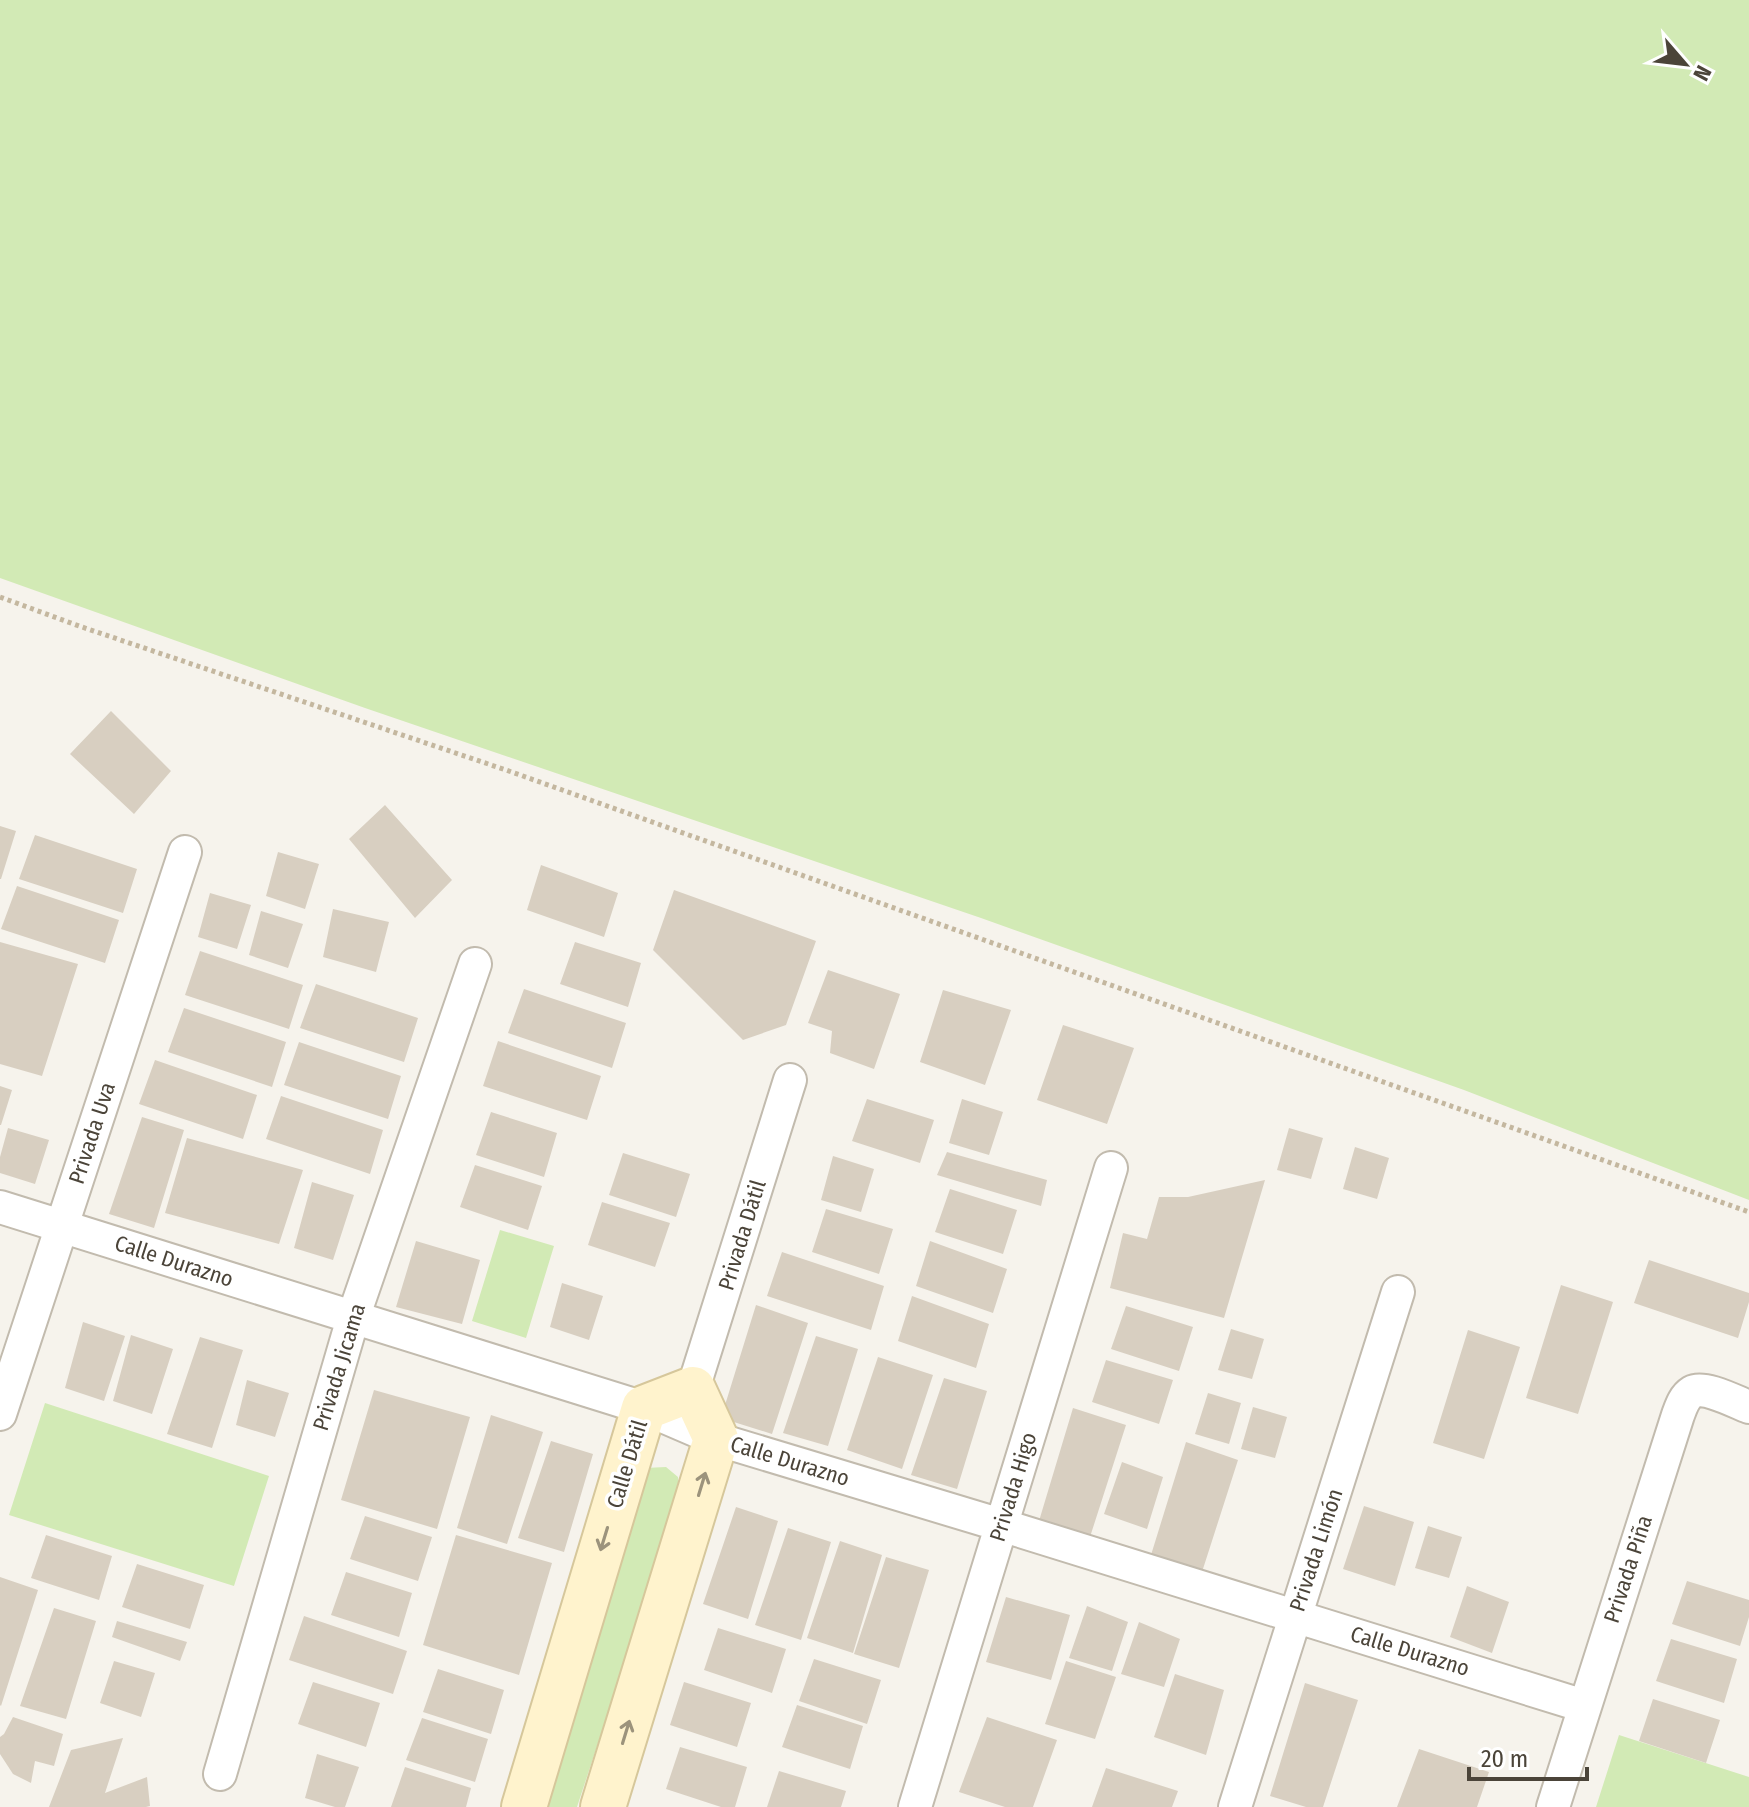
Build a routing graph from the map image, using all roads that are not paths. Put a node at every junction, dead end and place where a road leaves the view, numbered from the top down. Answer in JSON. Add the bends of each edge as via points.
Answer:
{"nodes":[{"id":1,"x":185,"y":852,"type":"dead end"},
{"id":2,"x":475,"y":964,"type":"dead end"},
{"id":3,"x":790,"y":1080,"type":"dead end"},
{"id":4,"x":1111,"y":1168,"type":"dead end"},
{"id":5,"x":0,"y":1207,"type":"edge"},
{"id":6,"x":61,"y":1225,"type":"junction"},
{"id":7,"x":1398,"y":1292,"type":"dead end"},
{"id":8,"x":353,"y":1318,"type":"junction"},
{"id":9,"x":693,"y":1389,"type":"junction"},
{"id":10,"x":1749,"y":1407,"type":"edge"},
{"id":11,"x":644,"y":1408,"type":"junction"},
{"id":12,"x":0,"y":1414,"type":"edge"},
{"id":13,"x":716,"y":1439,"type":"junction"},
{"id":14,"x":1001,"y":1525,"type":"junction"},
{"id":15,"x":1296,"y":1615,"type":"junction"},
{"id":16,"x":1584,"y":1706,"type":"junction"},
{"id":17,"x":220,"y":1774,"type":"dead end"},
{"id":18,"x":524,"y":1807,"type":"edge"},
{"id":19,"x":603,"y":1807,"type":"edge"},
{"id":20,"x":915,"y":1807,"type":"edge"},
{"id":21,"x":1235,"y":1807,"type":"edge"},
{"id":22,"x":1553,"y":1807,"type":"edge"}],
"edges":[{"from":1,"to":6,"type":"street","name":"Privada Uva"},
{"from":2,"to":8,"type":"street","name":"Privada Jicama"},
{"from":3,"to":9,"type":"street","name":"Privada Dátil"},
{"from":4,"to":14,"type":"street","name":"Privada Higo"},
{"from":5,"to":6,"type":"street","name":"Calle Durazno"},
{"from":6,"to":8,"type":"street","name":"Calle Durazno"},
{"from":6,"to":12,"type":"street","name":"Privada Uva"},
{"from":7,"to":15,"type":"street","name":"Privada Limón"},
{"from":8,"to":11,"type":"street","name":"Calle Durazno"},
{"from":8,"to":17,"type":"street","name":"Privada Jicama"},
{"from":9,"to":11,"type":"street","name":"Calle Dátil"},
{"from":9,"to":13,"type":"street"},
{"from":10,"to":16,"type":"street","name":"Privada Piña","via":[[1702,1389],[1684,1400]]},
{"from":11,"to":13,"type":"street","name":"Calle Durazno"},
{"from":11,"to":18,"type":"street","name":"Calle Dátil","one_way":true},
{"from":13,"to":14,"type":"street","name":"Calle Durazno"},
{"from":19,"to":13,"type":"street","one_way":true},
{"from":14,"to":15,"type":"street","name":"Calle Durazno"},
{"from":14,"to":20,"type":"street","name":"Privada Higo"},
{"from":15,"to":16,"type":"street","name":"Calle Durazno"},
{"from":15,"to":21,"type":"street","name":"Privada Limón"},
{"from":16,"to":22,"type":"street","name":"Privada Piña"}]}
